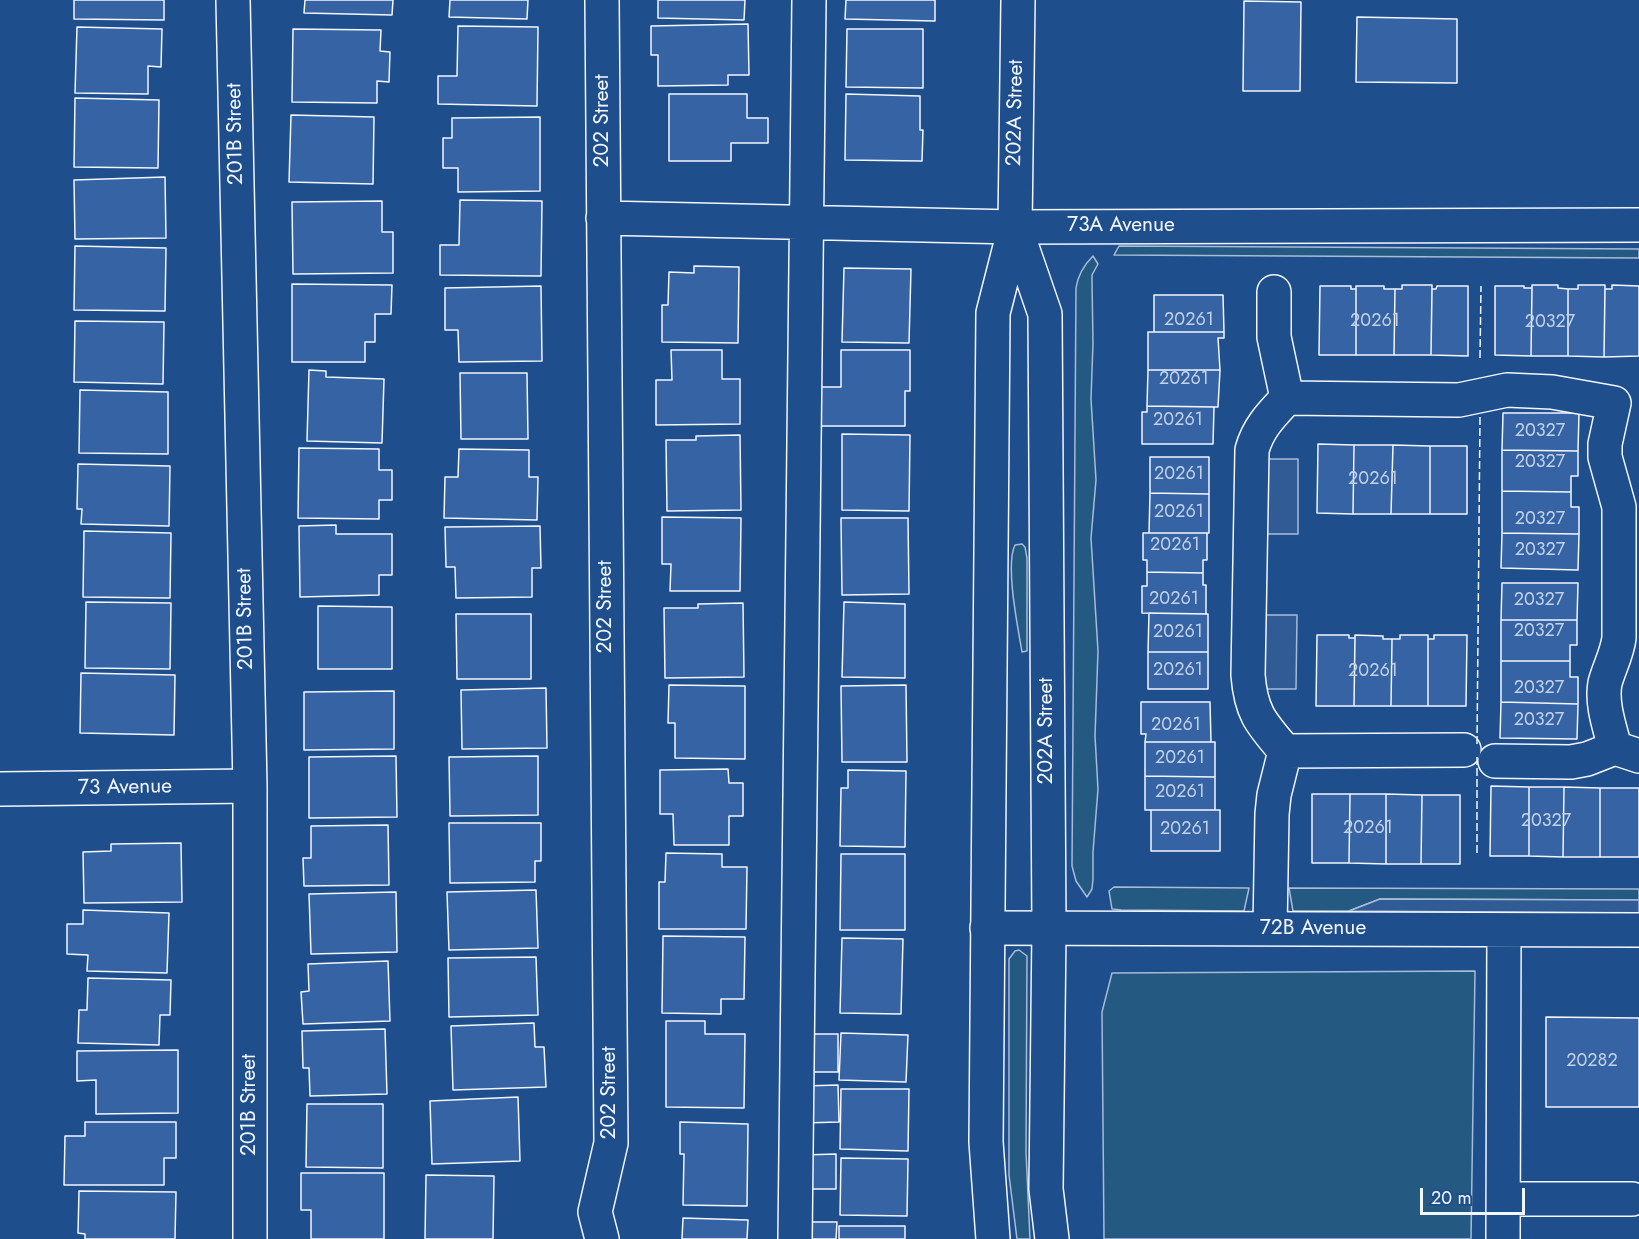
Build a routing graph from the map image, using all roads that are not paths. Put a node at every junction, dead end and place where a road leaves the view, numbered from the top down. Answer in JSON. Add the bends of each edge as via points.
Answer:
{"nodes":[{"id":1,"x":233,"y":0,"type":"edge"},
{"id":2,"x":602,"y":0,"type":"edge"},
{"id":3,"x":809,"y":0,"type":"edge"},
{"id":4,"x":1018,"y":0,"type":"edge"},
{"id":5,"x":603,"y":218,"type":"junction"},
{"id":6,"x":806,"y":222,"type":"junction"},
{"id":7,"x":1639,"y":225,"type":"edge"},
{"id":8,"x":1015,"y":226,"type":"junction"},
{"id":9,"x":1274,"y":292,"type":"dead end"},
{"id":10,"x":1287,"y":398,"type":"junction"},
{"id":11,"x":1627,"y":400,"type":"edge"},
{"id":12,"x":1285,"y":750,"type":"junction"},
{"id":13,"x":1464,"y":750,"type":"dead end"},
{"id":14,"x":1627,"y":752,"type":"edge"},
{"id":15,"x":1495,"y":761,"type":"dead end"},
{"id":16,"x":250,"y":786,"type":"junction"},
{"id":17,"x":0,"y":789,"type":"edge"},
{"id":18,"x":987,"y":928,"type":"junction"},
{"id":19,"x":1049,"y":928,"type":"junction"},
{"id":20,"x":1270,"y":929,"type":"junction"},
{"id":21,"x":1504,"y":930,"type":"junction"},
{"id":22,"x":1639,"y":930,"type":"edge"},
{"id":23,"x":1504,"y":1199,"type":"junction"},
{"id":24,"x":1632,"y":1199,"type":"dead end"},
{"id":25,"x":598,"y":1226,"type":"edge"},
{"id":26,"x":250,"y":1239,"type":"edge"},
{"id":27,"x":795,"y":1239,"type":"edge"},
{"id":28,"x":993,"y":1239,"type":"edge"},
{"id":29,"x":1052,"y":1239,"type":"edge"},
{"id":30,"x":1503,"y":1239,"type":"edge"}],
"edges":[{"from":1,"to":16,"type":"street","name":"201B Street"},
{"from":2,"to":5,"type":"street","name":"202 Street"},
{"from":3,"to":6,"type":"street"},
{"from":4,"to":8,"type":"street","name":"202A Street"},
{"from":5,"to":6,"type":"street","name":"73A Avenue"},
{"from":5,"to":25,"type":"street","name":"202 Street","via":[[611,1143]]},
{"from":6,"to":8,"type":"street","name":"73A Avenue"},
{"from":6,"to":27,"type":"street"},
{"from":7,"to":8,"type":"street","name":"73A Avenue"},
{"from":8,"to":18,"type":"street","name":"202A Street","via":[[993,314]]},
{"from":8,"to":19,"type":"street","name":"202A Street","via":[[1044,314]]},
{"from":9,"to":10,"type":"street","via":[[1274,337]]},
{"from":10,"to":11,"type":"street","via":[[1459,400],[1508,390]]},
{"from":10,"to":12,"type":"street","via":[[1265,422],[1251,450],[1248,675],[1255,713]]},
{"from":11,"to":14,"type":"street","via":[[1605,444],[1619,507],[1619,638],[1605,684],[1605,700]]},
{"from":12,"to":13,"type":"street"},
{"from":12,"to":20,"type":"street","via":[[1272,814]]},
{"from":14,"to":15,"type":"street","via":[[1571,762]]},
{"from":16,"to":17,"type":"street","name":"73 Avenue"},
{"from":16,"to":26,"type":"street","name":"201B Street"},
{"from":18,"to":19,"type":"street","name":"72B Avenue"},
{"from":18,"to":28,"type":"street","name":"202A Street","via":[[986,1142]]},
{"from":19,"to":20,"type":"street","name":"72B Avenue"},
{"from":19,"to":29,"type":"street","name":"202A Street","via":[[1046,1189]]},
{"from":20,"to":21,"type":"street","name":"72B Avenue"},
{"from":21,"to":22,"type":"street","name":"72B Avenue"},
{"from":21,"to":23,"type":"street"},
{"from":23,"to":24,"type":"street"},
{"from":23,"to":30,"type":"street"}]}
